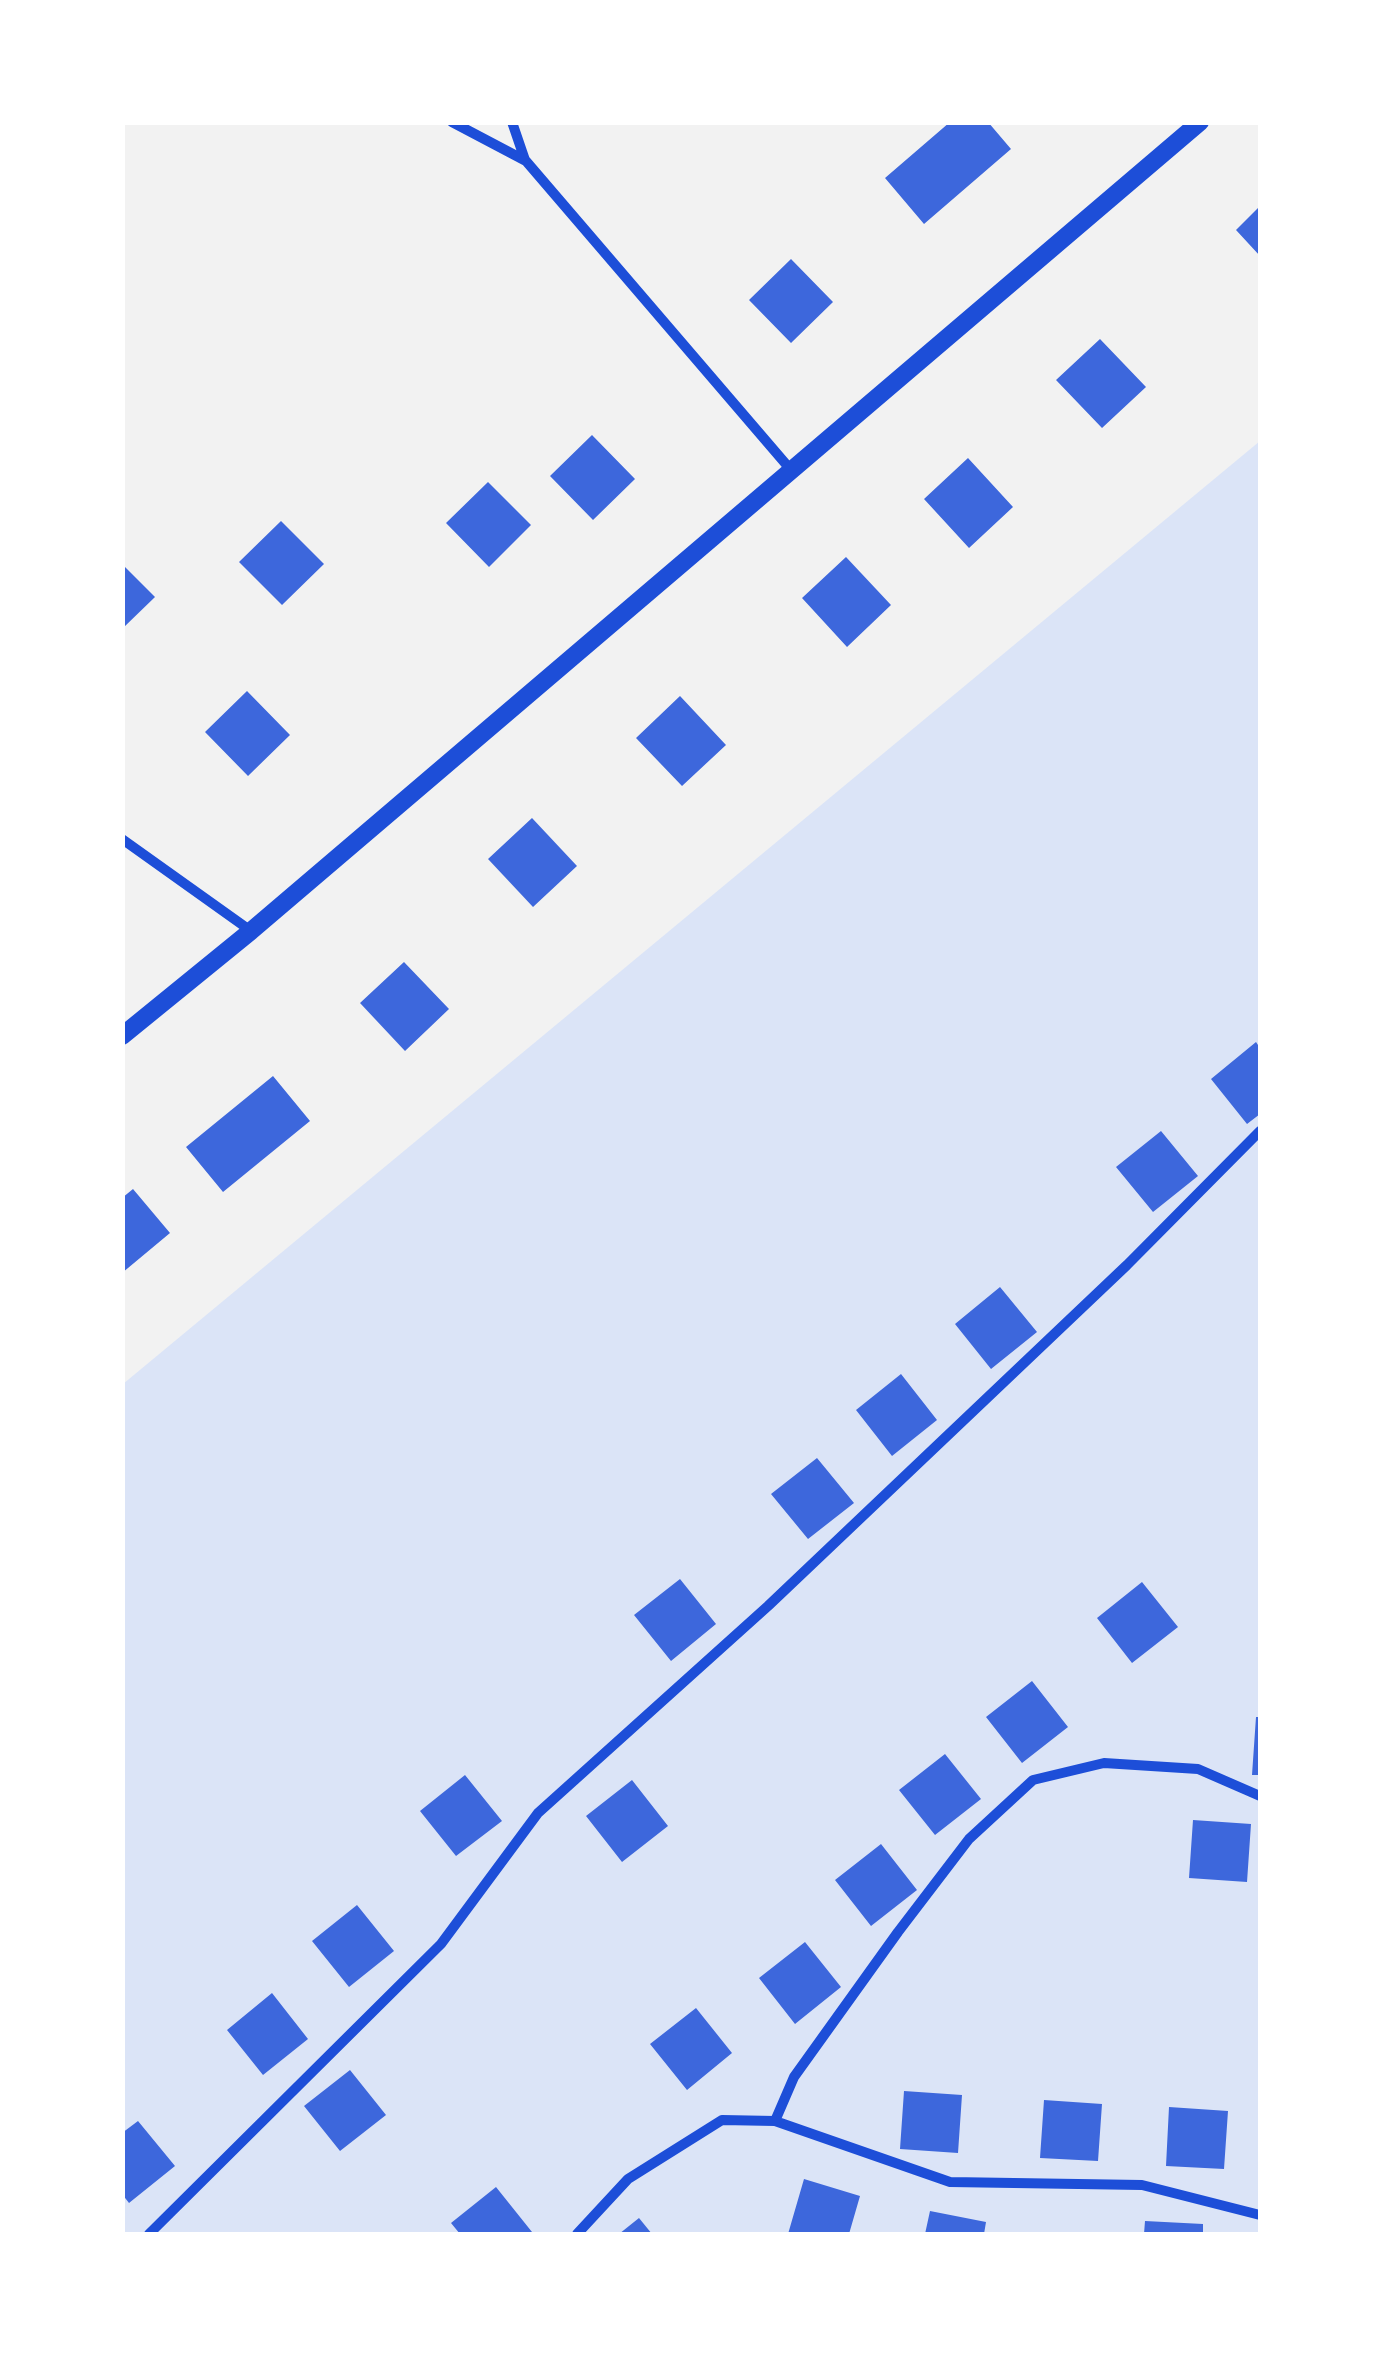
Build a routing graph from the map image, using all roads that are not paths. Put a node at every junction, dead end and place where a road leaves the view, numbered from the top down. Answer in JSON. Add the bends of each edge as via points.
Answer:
{"nodes":[{"id":1,"x":452,"y":122,"type":"edge"},
{"id":2,"x":512,"y":122,"type":"edge"},
{"id":3,"x":1200,"y":122,"type":"edge"},
{"id":4,"x":526,"y":161,"type":"junction"},
{"id":5,"x":791,"y":470,"type":"junction"},
{"id":6,"x":122,"y":839,"type":"edge"},
{"id":7,"x":251,"y":931,"type":"junction"},
{"id":8,"x":122,"y":1036,"type":"edge"},
{"id":9,"x":1260,"y":1131,"type":"edge"},
{"id":10,"x":1260,"y":1796,"type":"edge"},
{"id":11,"x":776,"y":2120,"type":"junction"},
{"id":12,"x":1260,"y":2214,"type":"edge"},
{"id":13,"x":149,"y":2234,"type":"edge"},
{"id":14,"x":577,"y":2234,"type":"edge"}],
"edges":[{"from":1,"to":4,"type":"street"},
{"from":2,"to":4,"type":"street"},
{"from":3,"to":5,"type":"street"},
{"from":4,"to":5,"type":"street"},
{"from":5,"to":7,"type":"street"},
{"from":6,"to":7,"type":"street"},
{"from":7,"to":8,"type":"street"},
{"from":9,"to":13,"type":"street","via":[[768,1606],[538,1814],[441,1944]]},
{"from":10,"to":11,"type":"street","via":[[1198,1769],[1104,1763],[1033,1780],[969,1839],[898,1932],[794,2078]]},
{"from":11,"to":12,"type":"street","via":[[950,2182],[1142,2186]]},
{"from":11,"to":14,"type":"street","via":[[722,2120],[628,2179]]}]}
